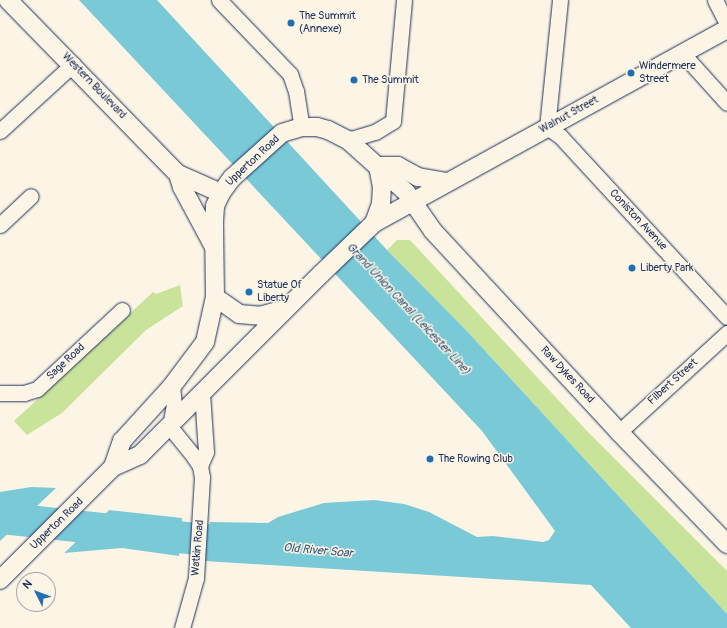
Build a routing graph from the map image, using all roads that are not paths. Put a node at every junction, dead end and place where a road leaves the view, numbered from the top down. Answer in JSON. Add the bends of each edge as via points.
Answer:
{"nodes":[{"id":1,"x":8,"y":0,"type":"edge"},
{"id":2,"x":219,"y":0,"type":"edge"},
{"id":3,"x":404,"y":0,"type":"edge"},
{"id":4,"x":560,"y":0,"type":"edge"},
{"id":5,"x":715,"y":0,"type":"edge"},
{"id":6,"x":727,"y":24,"type":"edge"},
{"id":7,"x":727,"y":29,"type":"edge"},
{"id":8,"x":682,"y":53,"type":"junction"},
{"id":9,"x":73,"y":64,"type":"junction"},
{"id":10,"x":727,"y":103,"type":"edge"},
{"id":11,"x":302,"y":127,"type":"junction"},
{"id":12,"x":547,"y":127,"type":"junction"},
{"id":13,"x":0,"y":131,"type":"edge"},
{"id":14,"x":348,"y":140,"type":"junction"},
{"id":15,"x":378,"y":166,"type":"junction"},
{"id":16,"x":178,"y":174,"type":"junction"},
{"id":17,"x":446,"y":182,"type":"junction"},
{"id":18,"x":221,"y":193,"type":"junction"},
{"id":19,"x":31,"y":196,"type":"dead end"},
{"id":20,"x":412,"y":202,"type":"junction"},
{"id":21,"x":0,"y":225,"type":"edge"},
{"id":22,"x":372,"y":226,"type":"junction"},
{"id":23,"x":213,"y":245,"type":"junction"},
{"id":24,"x":215,"y":297,"type":"junction"},
{"id":25,"x":286,"y":309,"type":"junction"},
{"id":26,"x":122,"y":310,"type":"dead end"},
{"id":27,"x":727,"y":316,"type":"edge"},
{"id":28,"x":727,"y":333,"type":"edge"},
{"id":29,"x":172,"y":386,"type":"junction"},
{"id":30,"x":0,"y":393,"type":"edge"},
{"id":31,"x":202,"y":394,"type":"junction"},
{"id":32,"x":170,"y":427,"type":"junction"},
{"id":33,"x":619,"y":432,"type":"junction"},
{"id":34,"x":200,"y":466,"type":"junction"},
{"id":35,"x":113,"y":467,"type":"junction"},
{"id":36,"x":727,"y":544,"type":"edge"},
{"id":37,"x":6,"y":574,"type":"edge"},
{"id":38,"x":182,"y":628,"type":"edge"}],
"edges":[{"from":1,"to":9,"type":"street","name":"Western Boulevard"},
{"from":2,"to":11,"type":"street","via":[[290,74],[296,91]]},
{"from":3,"to":14,"type":"street","via":[[392,121],[375,132]]},
{"from":4,"to":12,"type":"street"},
{"from":5,"to":6,"type":"street"},
{"from":7,"to":8,"type":"street","name":"Walnut Street"},
{"from":8,"to":10,"type":"street"},
{"from":8,"to":12,"type":"street","name":"Walnut Street"},
{"from":9,"to":13,"type":"street"},
{"from":9,"to":16,"type":"street","name":"Western Boulevard"},
{"from":11,"to":14,"type":"street","name":"Upperton Road","via":[[328,130]]},
{"from":11,"to":18,"type":"street","name":"Upperton Road","via":[[282,134],[232,178]]},
{"from":12,"to":17,"type":"street","name":"Walnut Street"},
{"from":12,"to":27,"type":"street","name":"Coniston Avenue","via":[[560,136]]},
{"from":14,"to":15,"type":"street","name":"Upperton Road"},
{"from":15,"to":17,"type":"street","via":[[398,166],[418,177]]},
{"from":15,"to":20,"type":"street","name":"Upperton Road"},
{"from":15,"to":22,"type":"street","name":"Upperton Road","via":[[382,187],[381,204]]},
{"from":16,"to":18,"type":"street","name":"Western Boulevard"},
{"from":16,"to":23,"type":"street","name":"Western Boulevard","via":[[182,187]]},
{"from":17,"to":20,"type":"street","name":"Walnut Street"},
{"from":18,"to":23,"type":"street","name":"Upperton Road","via":[[215,206]]},
{"from":19,"to":21,"type":"street"},
{"from":20,"to":22,"type":"street","name":"Upperton Road"},
{"from":20,"to":33,"type":"street","name":"Raw Dykes Road","via":[[430,227]]},
{"from":22,"to":25,"type":"street","name":"Upperton Road"},
{"from":23,"to":24,"type":"street","name":"Upperton Road"},
{"from":24,"to":25,"type":"street","name":"Upperton Road","via":[[239,314],[260,316]]},
{"from":24,"to":29,"type":"street","name":"Upperton Road","via":[[205,342]]},
{"from":25,"to":31,"type":"street","name":"Upperton Road"},
{"from":26,"to":30,"type":"street","name":"Sage Road","via":[[37,389],[24,393]]},
{"from":28,"to":33,"type":"street","name":"Filbert Street"},
{"from":29,"to":32,"type":"street","via":[[174,404]]},
{"from":29,"to":35,"type":"street","name":"Upperton Road","via":[[122,441]]},
{"from":31,"to":32,"type":"street","name":"Upperton Road"},
{"from":31,"to":34,"type":"street","name":"Watkin Road","via":[[206,452]]},
{"from":32,"to":34,"type":"street"},
{"from":32,"to":35,"type":"street","name":"Upperton Road","via":[[140,455]]},
{"from":33,"to":36,"type":"street","name":"Raw Dykes Road"},
{"from":34,"to":38,"type":"street","name":"Watkin Road","via":[[201,515],[196,578]]},
{"from":35,"to":37,"type":"street","name":"Upperton Road"}]}
